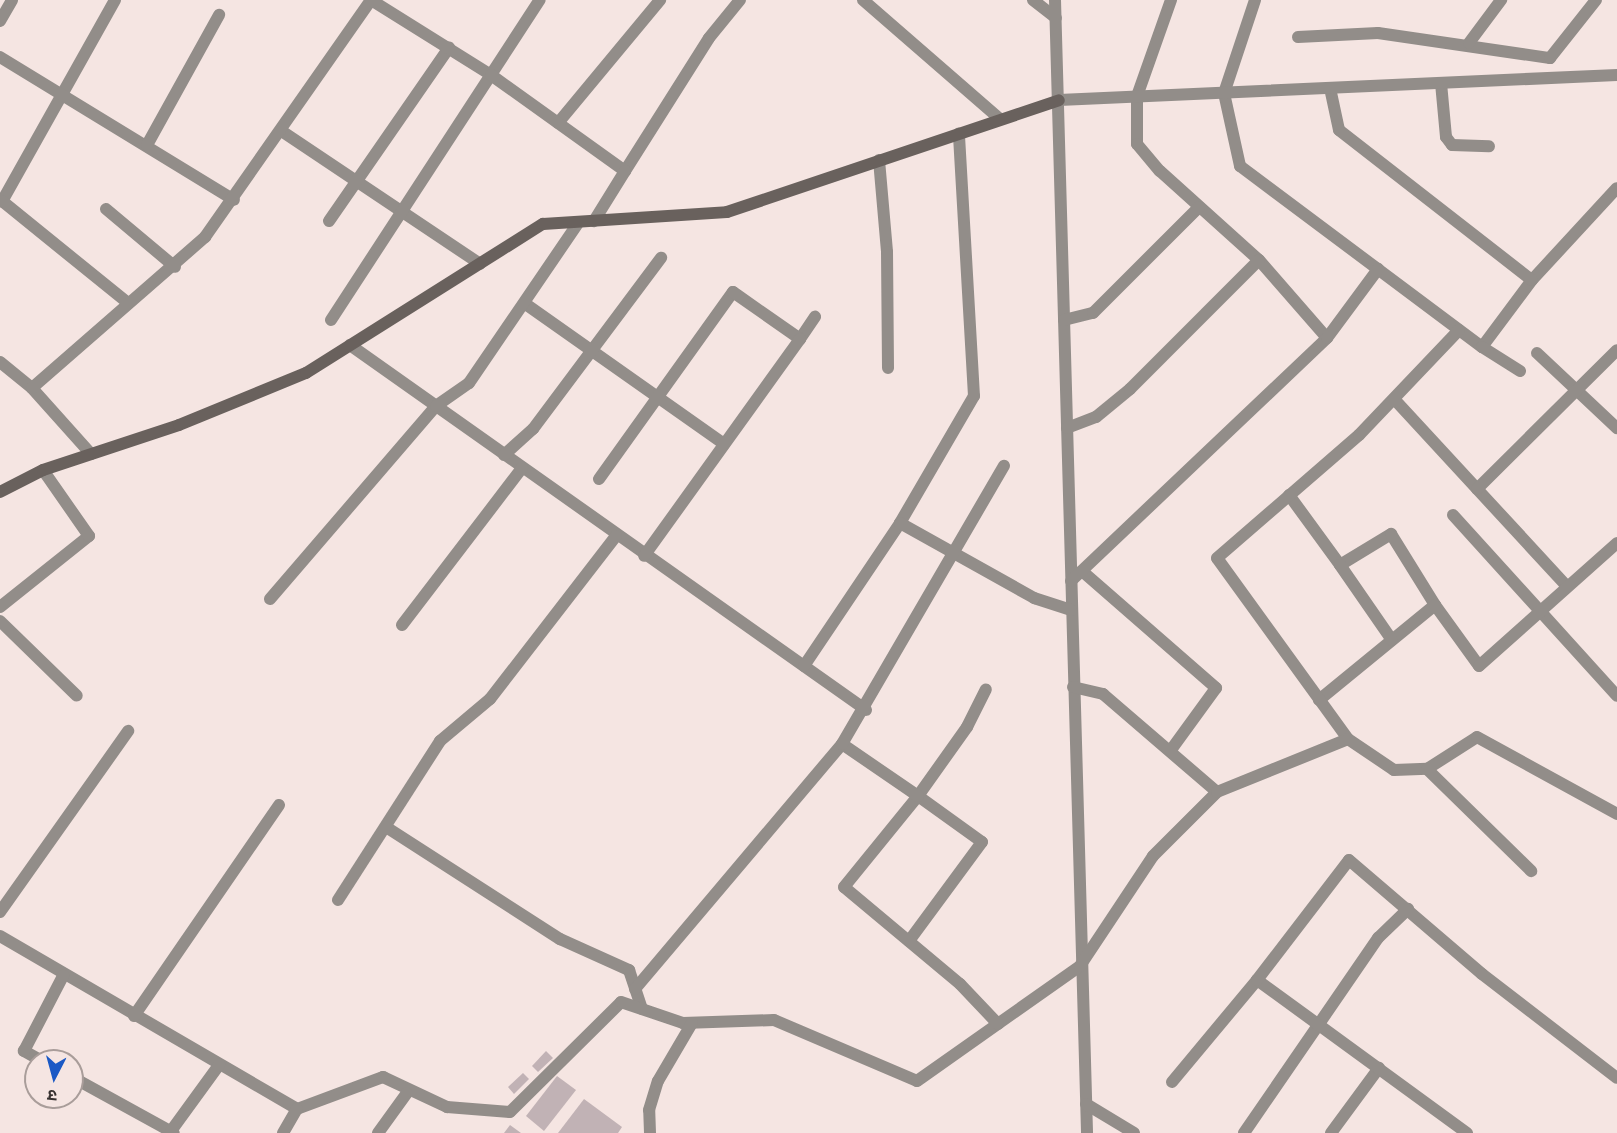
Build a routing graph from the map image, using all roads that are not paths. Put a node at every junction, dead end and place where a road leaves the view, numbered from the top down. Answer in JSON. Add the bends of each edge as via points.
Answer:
{"nodes":[{"id":1,"x":12,"y":0,"type":"edge"},
{"id":2,"x":115,"y":0,"type":"edge"},
{"id":3,"x":540,"y":0,"type":"edge"},
{"id":4,"x":660,"y":0,"type":"edge"},
{"id":5,"x":740,"y":0,"type":"edge"},
{"id":6,"x":863,"y":0,"type":"edge"},
{"id":7,"x":1033,"y":0,"type":"edge"},
{"id":8,"x":1055,"y":0,"type":"edge"},
{"id":9,"x":1171,"y":0,"type":"edge"},
{"id":10,"x":1255,"y":0,"type":"edge"},
{"id":11,"x":1501,"y":0,"type":"edge"},
{"id":12,"x":1596,"y":0,"type":"edge"},
{"id":13,"x":219,"y":15,"type":"dead end"},
{"id":14,"x":1056,"y":18,"type":"junction"},
{"id":15,"x":0,"y":21,"type":"edge"},
{"id":16,"x":1298,"y":37,"type":"dead end"},
{"id":17,"x":1469,"y":43,"type":"junction"},
{"id":18,"x":449,"y":48,"type":"junction"},
{"id":19,"x":0,"y":57,"type":"edge"},
{"id":20,"x":491,"y":75,"type":"junction"},
{"id":21,"x":1617,"y":75,"type":"edge"},
{"id":22,"x":1441,"y":83,"type":"junction"},
{"id":23,"x":1330,"y":88,"type":"junction"},
{"id":24,"x":64,"y":93,"type":"junction"},
{"id":25,"x":1224,"y":93,"type":"junction"},
{"id":26,"x":1137,"y":96,"type":"junction"},
{"id":27,"x":1059,"y":100,"type":"junction"},
{"id":28,"x":1000,"y":119,"type":"junction"},
{"id":29,"x":558,"y":123,"type":"junction"},
{"id":30,"x":283,"y":132,"type":"junction"},
{"id":31,"x":959,"y":133,"type":"junction"},
{"id":32,"x":147,"y":145,"type":"junction"},
{"id":33,"x":1490,"y":146,"type":"dead end"},
{"id":34,"x":879,"y":160,"type":"junction"},
{"id":35,"x":625,"y":171,"type":"junction"},
{"id":36,"x":357,"y":182,"type":"junction"},
{"id":37,"x":1617,"y":188,"type":"edge"},
{"id":38,"x":234,"y":200,"type":"junction"},
{"id":39,"x":1199,"y":207,"type":"junction"},
{"id":40,"x":106,"y":209,"type":"dead end"},
{"id":41,"x":402,"y":211,"type":"junction"},
{"id":42,"x":329,"y":221,"type":"dead end"},
{"id":43,"x":594,"y":221,"type":"junction"},
{"id":44,"x":579,"y":222,"type":"junction"},
{"id":45,"x":661,"y":258,"type":"dead end"},
{"id":46,"x":1259,"y":260,"type":"junction"},
{"id":47,"x":480,"y":264,"type":"junction"},
{"id":48,"x":175,"y":267,"type":"junction"},
{"id":49,"x":1378,"y":269,"type":"junction"},
{"id":50,"x":1532,"y":280,"type":"junction"},
{"id":51,"x":128,"y":303,"type":"junction"},
{"id":52,"x":526,"y":305,"type":"junction"},
{"id":53,"x":815,"y":317,"type":"dead end"},
{"id":54,"x":331,"y":320,"type":"dead end"},
{"id":55,"x":1064,"y":320,"type":"junction"},
{"id":56,"x":1459,"y":330,"type":"junction"},
{"id":57,"x":1327,"y":338,"type":"junction"},
{"id":58,"x":800,"y":339,"type":"junction"},
{"id":59,"x":350,"y":345,"type":"junction"},
{"id":60,"x":1482,"y":347,"type":"junction"},
{"id":61,"x":1617,"y":350,"type":"edge"},
{"id":62,"x":591,"y":352,"type":"junction"},
{"id":63,"x":1537,"y":353,"type":"dead end"},
{"id":64,"x":0,"y":362,"type":"edge"},
{"id":65,"x":888,"y":368,"type":"dead end"},
{"id":66,"x":1520,"y":371,"type":"dead end"},
{"id":67,"x":32,"y":388,"type":"junction"},
{"id":68,"x":1576,"y":391,"type":"junction"},
{"id":69,"x":658,"y":398,"type":"junction"},
{"id":70,"x":1395,"y":400,"type":"junction"},
{"id":71,"x":436,"y":406,"type":"junction"},
{"id":72,"x":1067,"y":428,"type":"junction"},
{"id":73,"x":1617,"y":428,"type":"edge"},
{"id":74,"x":724,"y":444,"type":"junction"},
{"id":75,"x":91,"y":454,"type":"junction"},
{"id":76,"x":504,"y":455,"type":"junction"},
{"id":77,"x":1004,"y":466,"type":"dead end"},
{"id":78,"x":522,"y":468,"type":"junction"},
{"id":79,"x":43,"y":470,"type":"junction"},
{"id":80,"x":599,"y":479,"type":"dead end"},
{"id":81,"x":1477,"y":489,"type":"junction"},
{"id":82,"x":0,"y":492,"type":"edge"},
{"id":83,"x":1289,"y":495,"type":"junction"},
{"id":84,"x":1453,"y":515,"type":"dead end"},
{"id":85,"x":900,"y":523,"type":"junction"},
{"id":86,"x":616,"y":536,"type":"junction"},
{"id":87,"x":1617,"y":543,"type":"edge"},
{"id":88,"x":955,"y":554,"type":"junction"},
{"id":89,"x":644,"y":556,"type":"junction"},
{"id":90,"x":1341,"y":564,"type":"junction"},
{"id":91,"x":1082,"y":571,"type":"junction"},
{"id":92,"x":1071,"y":581,"type":"junction"},
{"id":93,"x":1566,"y":585,"type":"junction"},
{"id":94,"x":270,"y":599,"type":"dead end"},
{"id":95,"x":1435,"y":605,"type":"junction"},
{"id":96,"x":0,"y":607,"type":"edge"},
{"id":97,"x":1071,"y":610,"type":"junction"},
{"id":98,"x":1539,"y":613,"type":"junction"},
{"id":99,"x":0,"y":621,"type":"edge"},
{"id":100,"x":402,"y":625,"type":"dead end"},
{"id":101,"x":1392,"y":640,"type":"junction"},
{"id":102,"x":804,"y":666,"type":"junction"},
{"id":103,"x":1073,"y":687,"type":"junction"},
{"id":104,"x":986,"y":689,"type":"dead end"},
{"id":105,"x":77,"y":696,"type":"dead end"},
{"id":106,"x":1617,"y":696,"type":"edge"},
{"id":107,"x":1319,"y":700,"type":"junction"},
{"id":108,"x":866,"y":710,"type":"junction"},
{"id":109,"x":128,"y":730,"type":"dead end"},
{"id":110,"x":1348,"y":739,"type":"junction"},
{"id":111,"x":842,"y":744,"type":"junction"},
{"id":112,"x":1171,"y":750,"type":"junction"},
{"id":113,"x":1427,"y":769,"type":"junction"},
{"id":114,"x":1217,"y":792,"type":"junction"},
{"id":115,"x":918,"y":796,"type":"junction"},
{"id":116,"x":279,"y":805,"type":"dead end"},
{"id":117,"x":1617,"y":814,"type":"edge"},
{"id":118,"x":386,"y":827,"type":"junction"},
{"id":119,"x":1531,"y":871,"type":"dead end"},
{"id":120,"x":338,"y":900,"type":"dead end"},
{"id":121,"x":1408,"y":909,"type":"junction"},
{"id":122,"x":0,"y":912,"type":"edge"},
{"id":123,"x":0,"y":936,"type":"edge"},
{"id":124,"x":909,"y":941,"type":"junction"},
{"id":125,"x":1080,"y":966,"type":"junction"},
{"id":126,"x":63,"y":976,"type":"junction"},
{"id":127,"x":1257,"y":980,"type":"junction"},
{"id":128,"x":635,"y":988,"type":"junction"},
{"id":129,"x":642,"y":1009,"type":"junction"},
{"id":130,"x":134,"y":1016,"type":"junction"},
{"id":131,"x":692,"y":1023,"type":"junction"},
{"id":132,"x":1317,"y":1023,"type":"junction"},
{"id":133,"x":998,"y":1024,"type":"junction"},
{"id":134,"x":25,"y":1049,"type":"edge"},
{"id":135,"x":219,"y":1065,"type":"junction"},
{"id":136,"x":1379,"y":1068,"type":"junction"},
{"id":137,"x":1617,"y":1078,"type":"edge"},
{"id":138,"x":1172,"y":1082,"type":"dead end"},
{"id":139,"x":84,"y":1084,"type":"edge"},
{"id":140,"x":407,"y":1093,"type":"junction"},
{"id":141,"x":1086,"y":1104,"type":"junction"},
{"id":142,"x":297,"y":1108,"type":"junction"},
{"id":143,"x":173,"y":1132,"type":"edge"},
{"id":144,"x":283,"y":1133,"type":"edge"},
{"id":145,"x":378,"y":1133,"type":"edge"},
{"id":146,"x":650,"y":1133,"type":"edge"},
{"id":147,"x":1087,"y":1133,"type":"edge"},
{"id":148,"x":1134,"y":1133,"type":"edge"},
{"id":149,"x":1244,"y":1133,"type":"edge"},
{"id":150,"x":1331,"y":1133,"type":"edge"},
{"id":151,"x":1467,"y":1133,"type":"edge"}],
"edges":[{"from":1,"to":15,"type":"street"},
{"from":2,"to":24,"type":"street"},
{"from":3,"to":20,"type":"street"},
{"from":4,"to":29,"type":"street"},
{"from":5,"to":35,"type":"street","via":[[709,38]]},
{"from":6,"to":28,"type":"street"},
{"from":7,"to":14,"type":"street"},
{"from":8,"to":14,"type":"street"},
{"from":9,"to":26,"type":"street"},
{"from":10,"to":25,"type":"street"},
{"from":11,"to":17,"type":"street"},
{"from":12,"to":17,"type":"street","via":[[1550,58]]},
{"from":13,"to":32,"type":"street"},
{"from":14,"to":27,"type":"street"},
{"from":16,"to":17,"type":"street","via":[[1378,33]]},
{"from":18,"to":20,"type":"street"},
{"from":18,"to":30,"type":"street","via":[[371,0]]},
{"from":18,"to":36,"type":"street"},
{"from":19,"to":24,"type":"street"},
{"from":20,"to":29,"type":"street"},
{"from":20,"to":41,"type":"street"},
{"from":21,"to":22,"type":"street"},
{"from":22,"to":23,"type":"street"},
{"from":22,"to":33,"type":"street","via":[[1446,137],[1452,145]]},
{"from":23,"to":25,"type":"street"},
{"from":23,"to":50,"type":"street","via":[[1339,130]]},
{"from":24,"to":32,"type":"street"},
{"from":24,"to":51,"type":"street","via":[[2,201]]},
{"from":25,"to":26,"type":"street"},
{"from":25,"to":49,"type":"street","via":[[1240,166]]},
{"from":26,"to":27,"type":"street"},
{"from":26,"to":39,"type":"street","via":[[1137,144]]},
{"from":27,"to":28,"type":"street"},
{"from":27,"to":55,"type":"street"},
{"from":28,"to":31,"type":"street"},
{"from":29,"to":35,"type":"street"},
{"from":30,"to":36,"type":"street"},
{"from":30,"to":38,"type":"street"},
{"from":31,"to":34,"type":"street"},
{"from":31,"to":85,"type":"street","via":[[974,396]]},
{"from":32,"to":38,"type":"street"},
{"from":34,"to":43,"type":"street","via":[[727,212]]},
{"from":34,"to":65,"type":"street","via":[[887,252]]},
{"from":35,"to":43,"type":"street"},
{"from":36,"to":41,"type":"street"},
{"from":36,"to":42,"type":"street"},
{"from":37,"to":50,"type":"street"},
{"from":38,"to":48,"type":"street"},
{"from":39,"to":46,"type":"street"},
{"from":39,"to":55,"type":"street","via":[[1093,313]]},
{"from":40,"to":48,"type":"street"},
{"from":41,"to":47,"type":"street"},
{"from":41,"to":54,"type":"street"},
{"from":43,"to":44,"type":"street"},
{"from":44,"to":47,"type":"street","via":[[543,224]]},
{"from":44,"to":52,"type":"street"},
{"from":45,"to":62,"type":"street"},
{"from":46,"to":57,"type":"street"},
{"from":46,"to":72,"type":"street","via":[[1130,389],[1096,417]]},
{"from":47,"to":59,"type":"street"},
{"from":48,"to":51,"type":"street"},
{"from":49,"to":56,"type":"street"},
{"from":49,"to":57,"type":"street"},
{"from":50,"to":60,"type":"street"},
{"from":51,"to":67,"type":"street"},
{"from":52,"to":62,"type":"street"},
{"from":52,"to":71,"type":"street","via":[[469,383]]},
{"from":53,"to":58,"type":"street"},
{"from":55,"to":72,"type":"street"},
{"from":56,"to":60,"type":"street"},
{"from":56,"to":70,"type":"street"},
{"from":57,"to":91,"type":"street"},
{"from":58,"to":69,"type":"street","via":[[733,292]]},
{"from":58,"to":74,"type":"street"},
{"from":59,"to":71,"type":"street"},
{"from":59,"to":75,"type":"street","via":[[306,373]]},
{"from":60,"to":66,"type":"street"},
{"from":61,"to":68,"type":"street"},
{"from":62,"to":69,"type":"street"},
{"from":62,"to":76,"type":"street","via":[[533,429]]},
{"from":63,"to":68,"type":"street"},
{"from":64,"to":67,"type":"street"},
{"from":67,"to":75,"type":"street"},
{"from":68,"to":73,"type":"street"},
{"from":68,"to":81,"type":"street"},
{"from":69,"to":74,"type":"street"},
{"from":69,"to":80,"type":"street"},
{"from":70,"to":81,"type":"street"},
{"from":70,"to":83,"type":"street"},
{"from":71,"to":76,"type":"street"},
{"from":71,"to":94,"type":"street"},
{"from":72,"to":92,"type":"street"},
{"from":74,"to":89,"type":"street"},
{"from":75,"to":79,"type":"street"},
{"from":76,"to":78,"type":"street"},
{"from":77,"to":88,"type":"street"},
{"from":78,"to":86,"type":"street"},
{"from":78,"to":100,"type":"street"},
{"from":79,"to":82,"type":"street"},
{"from":79,"to":96,"type":"street","via":[[89,536]]},
{"from":81,"to":93,"type":"street"},
{"from":83,"to":90,"type":"street"},
{"from":83,"to":107,"type":"street","via":[[1217,558]]},
{"from":84,"to":98,"type":"street"},
{"from":85,"to":88,"type":"street"},
{"from":85,"to":102,"type":"street"},
{"from":86,"to":89,"type":"street"},
{"from":86,"to":118,"type":"street","via":[[490,699],[440,741]]},
{"from":87,"to":93,"type":"street"},
{"from":88,"to":97,"type":"street","via":[[1034,598]]},
{"from":88,"to":108,"type":"street"},
{"from":89,"to":102,"type":"street"},
{"from":90,"to":95,"type":"street","via":[[1391,534]]},
{"from":90,"to":101,"type":"street"},
{"from":91,"to":92,"type":"street"},
{"from":91,"to":112,"type":"street","via":[[1216,688]]},
{"from":92,"to":97,"type":"street"},
{"from":93,"to":98,"type":"street"},
{"from":95,"to":98,"type":"street","via":[[1479,666]]},
{"from":95,"to":101,"type":"street"},
{"from":97,"to":103,"type":"street"},
{"from":98,"to":106,"type":"street"},
{"from":99,"to":105,"type":"street"},
{"from":101,"to":107,"type":"street"},
{"from":102,"to":108,"type":"street"},
{"from":103,"to":112,"type":"street","via":[[1103,694]]},
{"from":103,"to":125,"type":"street"},
{"from":104,"to":115,"type":"street","via":[[968,727]]},
{"from":107,"to":110,"type":"street"},
{"from":108,"to":111,"type":"street"},
{"from":109,"to":122,"type":"street"},
{"from":110,"to":113,"type":"street","via":[[1394,770]]},
{"from":110,"to":114,"type":"street"},
{"from":111,"to":115,"type":"street"},
{"from":111,"to":128,"type":"street"},
{"from":112,"to":114,"type":"street"},
{"from":113,"to":117,"type":"street","via":[[1477,737]]},
{"from":113,"to":119,"type":"street"},
{"from":114,"to":125,"type":"street","via":[[1153,856]]},
{"from":115,"to":124,"type":"street","via":[[844,887]]},
{"from":115,"to":124,"type":"street","via":[[982,842]]},
{"from":116,"to":130,"type":"street"},
{"from":118,"to":120,"type":"street"},
{"from":118,"to":128,"type":"street","via":[[560,939],[629,970]]},
{"from":121,"to":127,"type":"street","via":[[1349,860]]},
{"from":121,"to":132,"type":"street","via":[[1378,938]]},
{"from":121,"to":137,"type":"street"},
{"from":123,"to":126,"type":"street"},
{"from":124,"to":133,"type":"street"},
{"from":125,"to":133,"type":"street"},
{"from":125,"to":141,"type":"street"},
{"from":126,"to":130,"type":"street"},
{"from":126,"to":134,"type":"street"},
{"from":127,"to":132,"type":"street"},
{"from":127,"to":138,"type":"street"},
{"from":128,"to":129,"type":"street"},
{"from":129,"to":131,"type":"street"},
{"from":129,"to":140,"type":"street","via":[[621,1002],[510,1112],[447,1107]]},
{"from":130,"to":135,"type":"street"},
{"from":131,"to":133,"type":"street","via":[[774,1020],[917,1081]]},
{"from":131,"to":146,"type":"street","via":[[658,1081],[649,1110]]},
{"from":132,"to":136,"type":"street"},
{"from":132,"to":149,"type":"street"},
{"from":135,"to":142,"type":"street"},
{"from":135,"to":143,"type":"street"},
{"from":136,"to":150,"type":"street"},
{"from":136,"to":151,"type":"street"},
{"from":139,"to":143,"type":"street"},
{"from":140,"to":142,"type":"street","via":[[383,1077]]},
{"from":140,"to":145,"type":"street"},
{"from":141,"to":147,"type":"street"},
{"from":141,"to":148,"type":"street"},
{"from":142,"to":144,"type":"street"}]}
